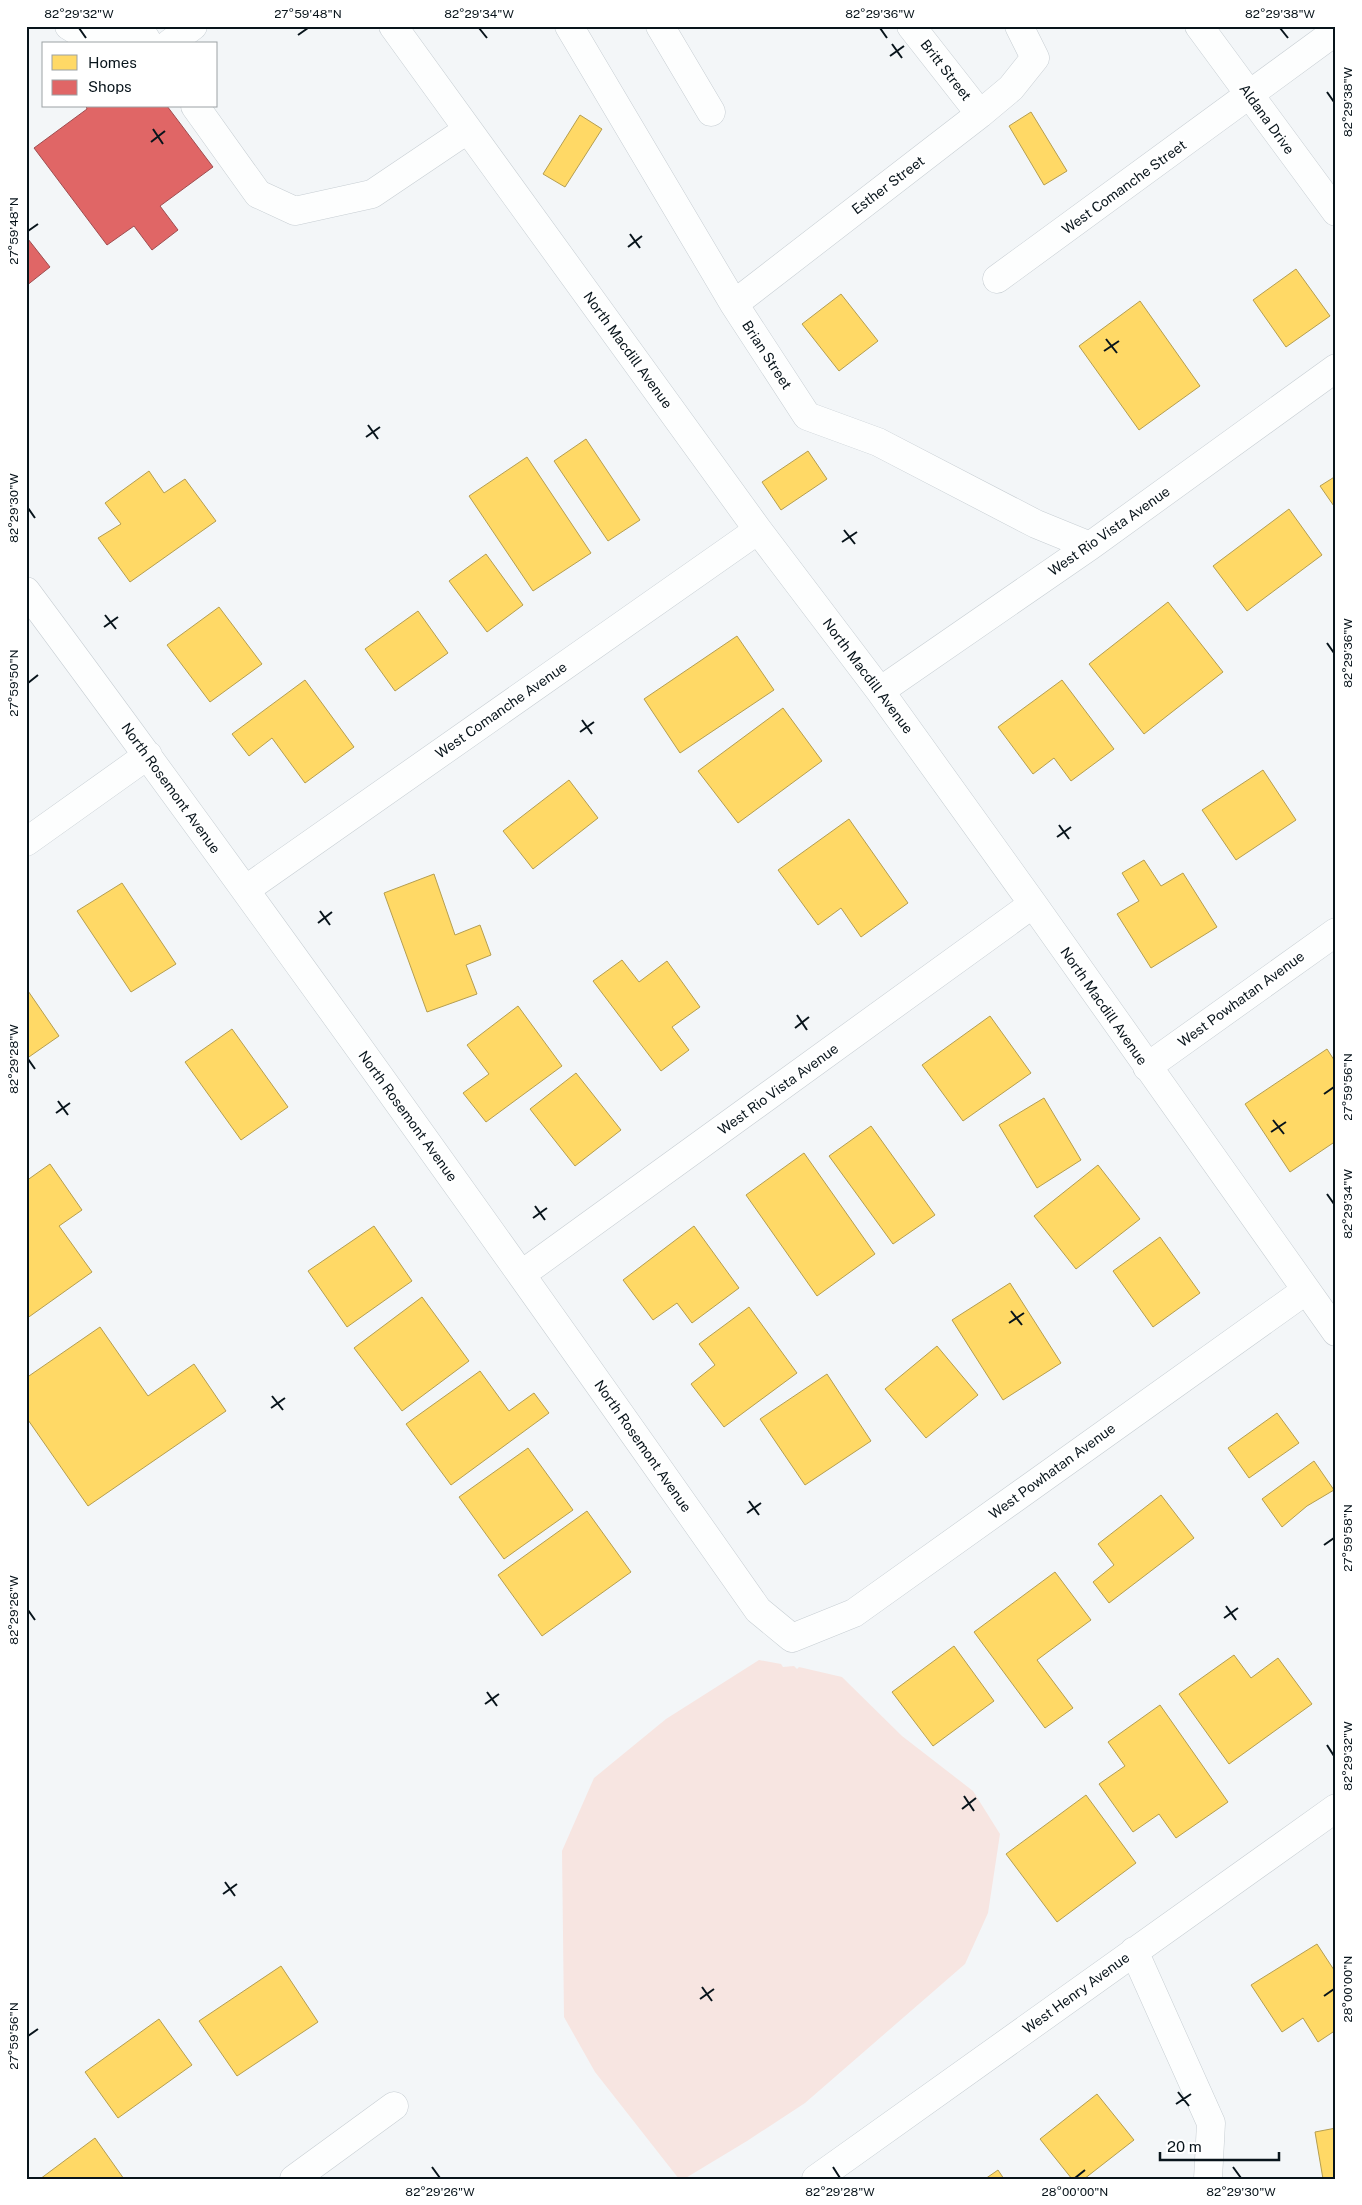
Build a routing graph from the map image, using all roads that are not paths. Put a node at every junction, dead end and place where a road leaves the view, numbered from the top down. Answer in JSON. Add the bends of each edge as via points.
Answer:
{"nodes":[{"id":1,"x":69,"y":26,"type":"edge"},
{"id":2,"x":193,"y":26,"type":"edge"},
{"id":3,"x":393,"y":26,"type":"edge"},
{"id":4,"x":569,"y":26,"type":"edge"},
{"id":5,"x":660,"y":26,"type":"edge"},
{"id":6,"x":911,"y":26,"type":"edge"},
{"id":7,"x":1019,"y":26,"type":"edge"},
{"id":8,"x":1199,"y":26,"type":"edge"},
{"id":9,"x":1336,"y":31,"type":"edge"},
{"id":10,"x":148,"y":42,"type":"edge"},
{"id":11,"x":172,"y":42,"type":"edge"},
{"id":12,"x":1250,"y":96,"type":"junction"},
{"id":13,"x":196,"y":108,"type":"edge"},
{"id":14,"x":712,"y":112,"type":"dead end"},
{"id":15,"x":980,"y":114,"type":"junction"},
{"id":16,"x":467,"y":130,"type":"junction"},
{"id":17,"x":1336,"y":212,"type":"edge"},
{"id":18,"x":997,"y":279,"type":"dead end"},
{"id":19,"x":734,"y":304,"type":"junction"},
{"id":20,"x":1336,"y":368,"type":"edge"},
{"id":21,"x":758,"y":530,"type":"junction"},
{"id":22,"x":1090,"y":546,"type":"junction"},
{"id":23,"x":26,"y":591,"type":"edge"},
{"id":24,"x":880,"y":691,"type":"junction"},
{"id":25,"x":148,"y":755,"type":"junction"},
{"id":26,"x":26,"y":842,"type":"edge"},
{"id":27,"x":245,"y":890,"type":"junction"},
{"id":28,"x":1033,"y":904,"type":"junction"},
{"id":29,"x":1336,"y":932,"type":"edge"},
{"id":30,"x":1147,"y":1066,"type":"junction"},
{"id":31,"x":522,"y":1274,"type":"junction"},
{"id":32,"x":1305,"y":1291,"type":"junction"},
{"id":33,"x":1336,"y":1332,"type":"edge"},
{"id":34,"x":792,"y":1638,"type":"joint"},
{"id":35,"x":1336,"y":1808,"type":"edge"},
{"id":36,"x":1134,"y":1951,"type":"junction"},
{"id":37,"x":394,"y":2106,"type":"dead end"},
{"id":38,"x":294,"y":2179,"type":"edge"},
{"id":39,"x":816,"y":2179,"type":"edge"},
{"id":40,"x":1208,"y":2179,"type":"edge"}],
"edges":[{"from":1,"to":10,"type":"street","via":[[114,40],[144,36]]},
{"from":2,"to":11,"type":"street"},
{"from":3,"to":16,"type":"street","name":"North Macdill Avenue"},
{"from":4,"to":19,"type":"street","name":"Brian Street"},
{"from":5,"to":14,"type":"street"},
{"from":6,"to":15,"type":"street","name":"Britt Street"},
{"from":7,"to":15,"type":"street","name":"Esther Street","via":[[1035,58],[1012,88]]},
{"from":8,"to":12,"type":"street","name":"Aldana Drive"},
{"from":9,"to":12,"type":"street"},
{"from":12,"to":17,"type":"street","name":"Aldana Drive"},
{"from":12,"to":18,"type":"street","name":"West Comanche Street"},
{"from":13,"to":16,"type":"street","via":[[258,194],[295,211],[372,194]]},
{"from":15,"to":19,"type":"street","name":"Esther Street"},
{"from":16,"to":21,"type":"street","name":"North Macdill Avenue"},
{"from":19,"to":22,"type":"street","name":"Brian Street","via":[[807,416],[878,442],[1036,524]]},
{"from":20,"to":22,"type":"street","name":"West Rio Vista Avenue"},
{"from":21,"to":24,"type":"street","name":"North Macdill Avenue"},
{"from":21,"to":27,"type":"street","name":"West Comanche Avenue"},
{"from":22,"to":24,"type":"street","name":"West Rio Vista Avenue"},
{"from":23,"to":25,"type":"street","name":"North Rosemont Avenue"},
{"from":24,"to":28,"type":"street","name":"North Macdill Avenue"},
{"from":25,"to":26,"type":"street"},
{"from":25,"to":27,"type":"street","name":"North Rosemont Avenue"},
{"from":27,"to":31,"type":"street","name":"North Rosemont Avenue"},
{"from":28,"to":30,"type":"street","name":"North Macdill Avenue"},
{"from":28,"to":31,"type":"street","name":"West Rio Vista Avenue"},
{"from":29,"to":30,"type":"street","name":"West Powhatan Avenue"},
{"from":30,"to":32,"type":"street","name":"North Macdill Avenue"},
{"from":31,"to":34,"type":"street","name":"North Rosemont Avenue","via":[[758,1610]]},
{"from":32,"to":33,"type":"street","name":"North Macdill Avenue"},
{"from":32,"to":34,"type":"street","name":"West Powhatan Avenue","via":[[854,1613]]},
{"from":35,"to":36,"type":"street","name":"West Henry Avenue"},
{"from":36,"to":39,"type":"street","name":"West Henry Avenue"},
{"from":36,"to":40,"type":"street","via":[[1211,2123]]},
{"from":37,"to":38,"type":"street"}]}
